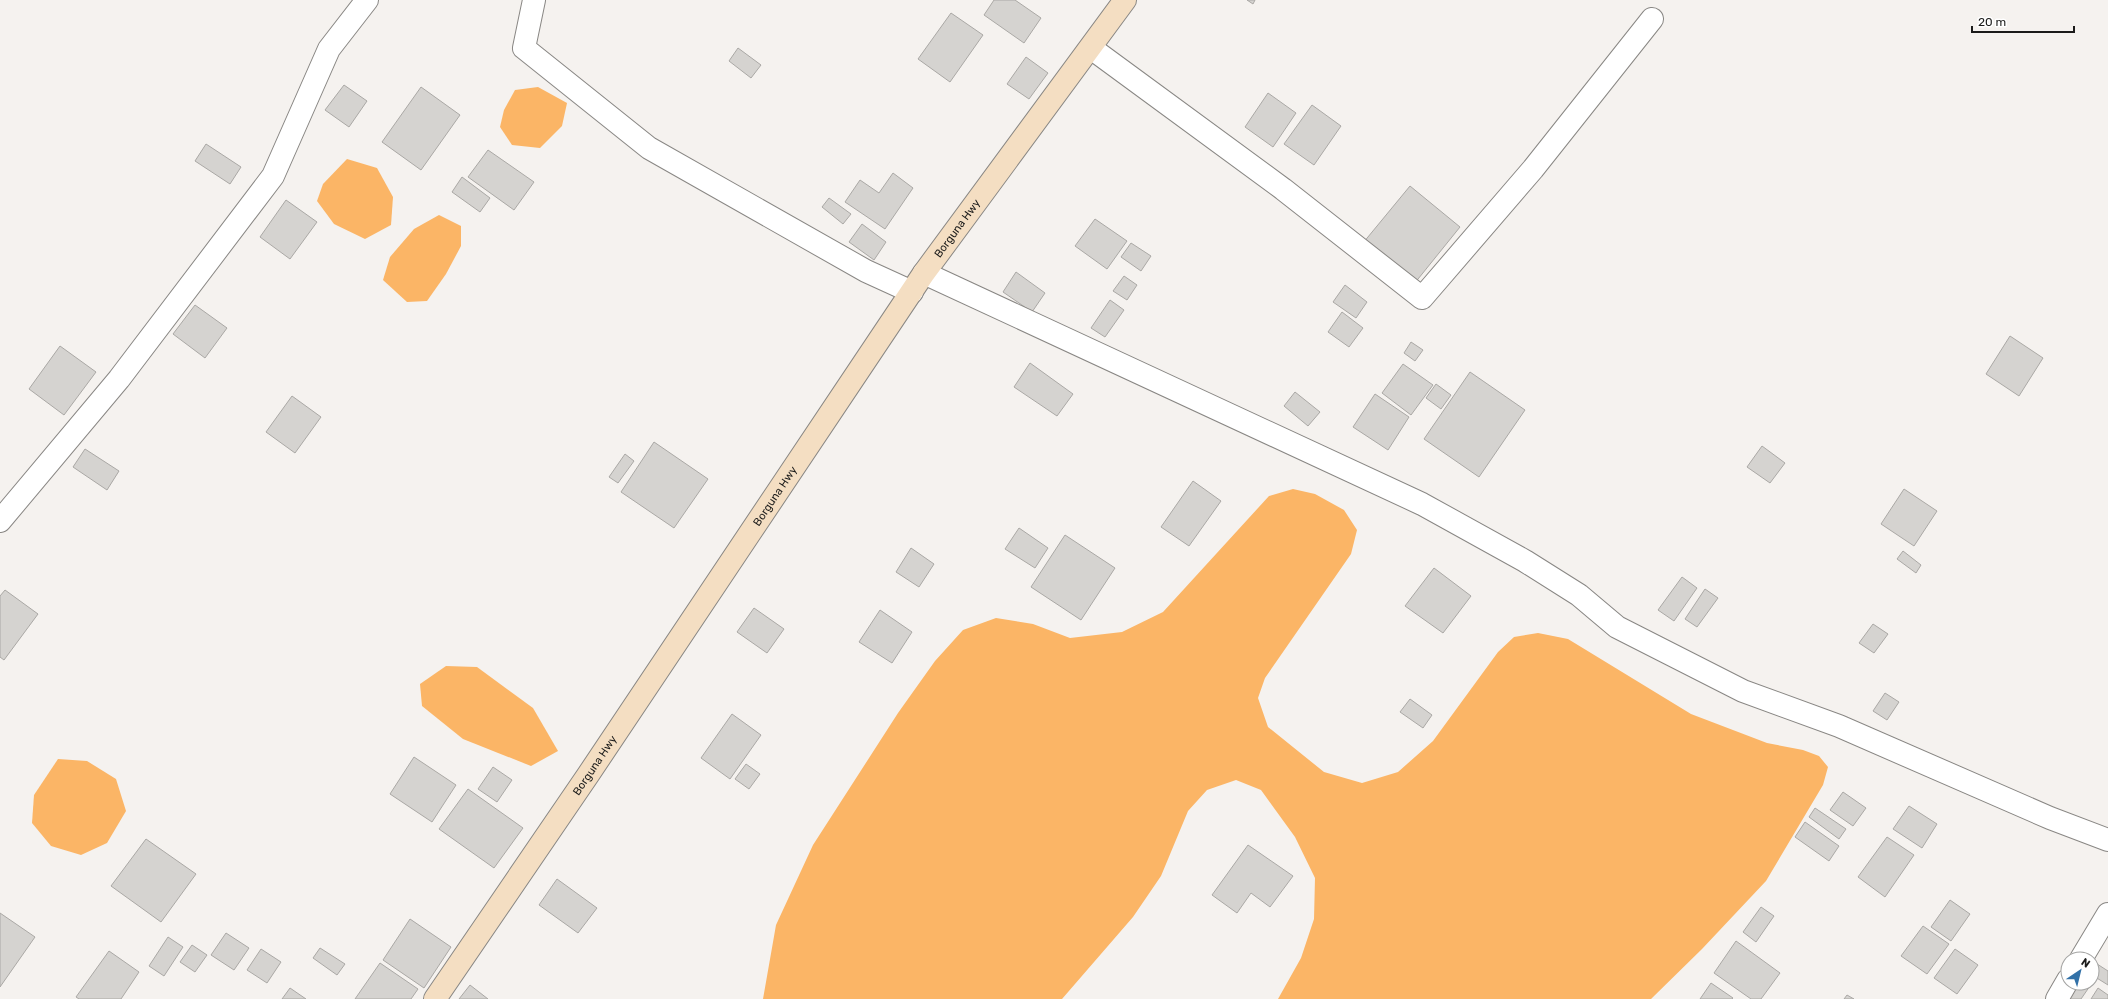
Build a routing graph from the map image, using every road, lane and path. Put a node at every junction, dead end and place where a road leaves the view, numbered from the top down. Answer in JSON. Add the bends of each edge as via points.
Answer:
{"nodes":[{"id":1,"x":367,"y":0,"type":"edge"},
{"id":2,"x":534,"y":0,"type":"edge"},
{"id":3,"x":1125,"y":0,"type":"edge"},
{"id":4,"x":1652,"y":19,"type":"dead end"},
{"id":5,"x":1091,"y":48,"type":"junction"},
{"id":6,"x":924,"y":273,"type":"junction"},
{"id":7,"x":912,"y":292,"type":"junction"},
{"id":8,"x":0,"y":521,"type":"edge"},
{"id":9,"x":2108,"y":840,"type":"edge"},
{"id":10,"x":2108,"y":914,"type":"edge"},
{"id":11,"x":2086,"y":951,"type":"edge"},
{"id":12,"x":435,"y":999,"type":"edge"}],
"edges":[{"from":1,"to":8,"type":"street","via":[[329,49],[273,176],[119,379]]},
{"from":2,"to":7,"type":"street","via":[[524,48],[649,148],[866,271]]},
{"from":3,"to":5,"type":"street","name":"Borguna Hwy"},
{"from":4,"to":5,"type":"street","via":[[1533,169],[1422,298],[1283,189]]},
{"from":5,"to":6,"type":"street","name":"Borguna Hwy"},
{"from":6,"to":7,"type":"street","name":"Borguna Hwy"},
{"from":6,"to":9,"type":"street","via":[[1422,504],[1524,560],[1579,595],[1617,627],[1743,691],[1839,726],[2050,818]]},
{"from":7,"to":12,"type":"street","name":"Borguna Hwy"},
{"from":10,"to":11,"type":"street"}]}
